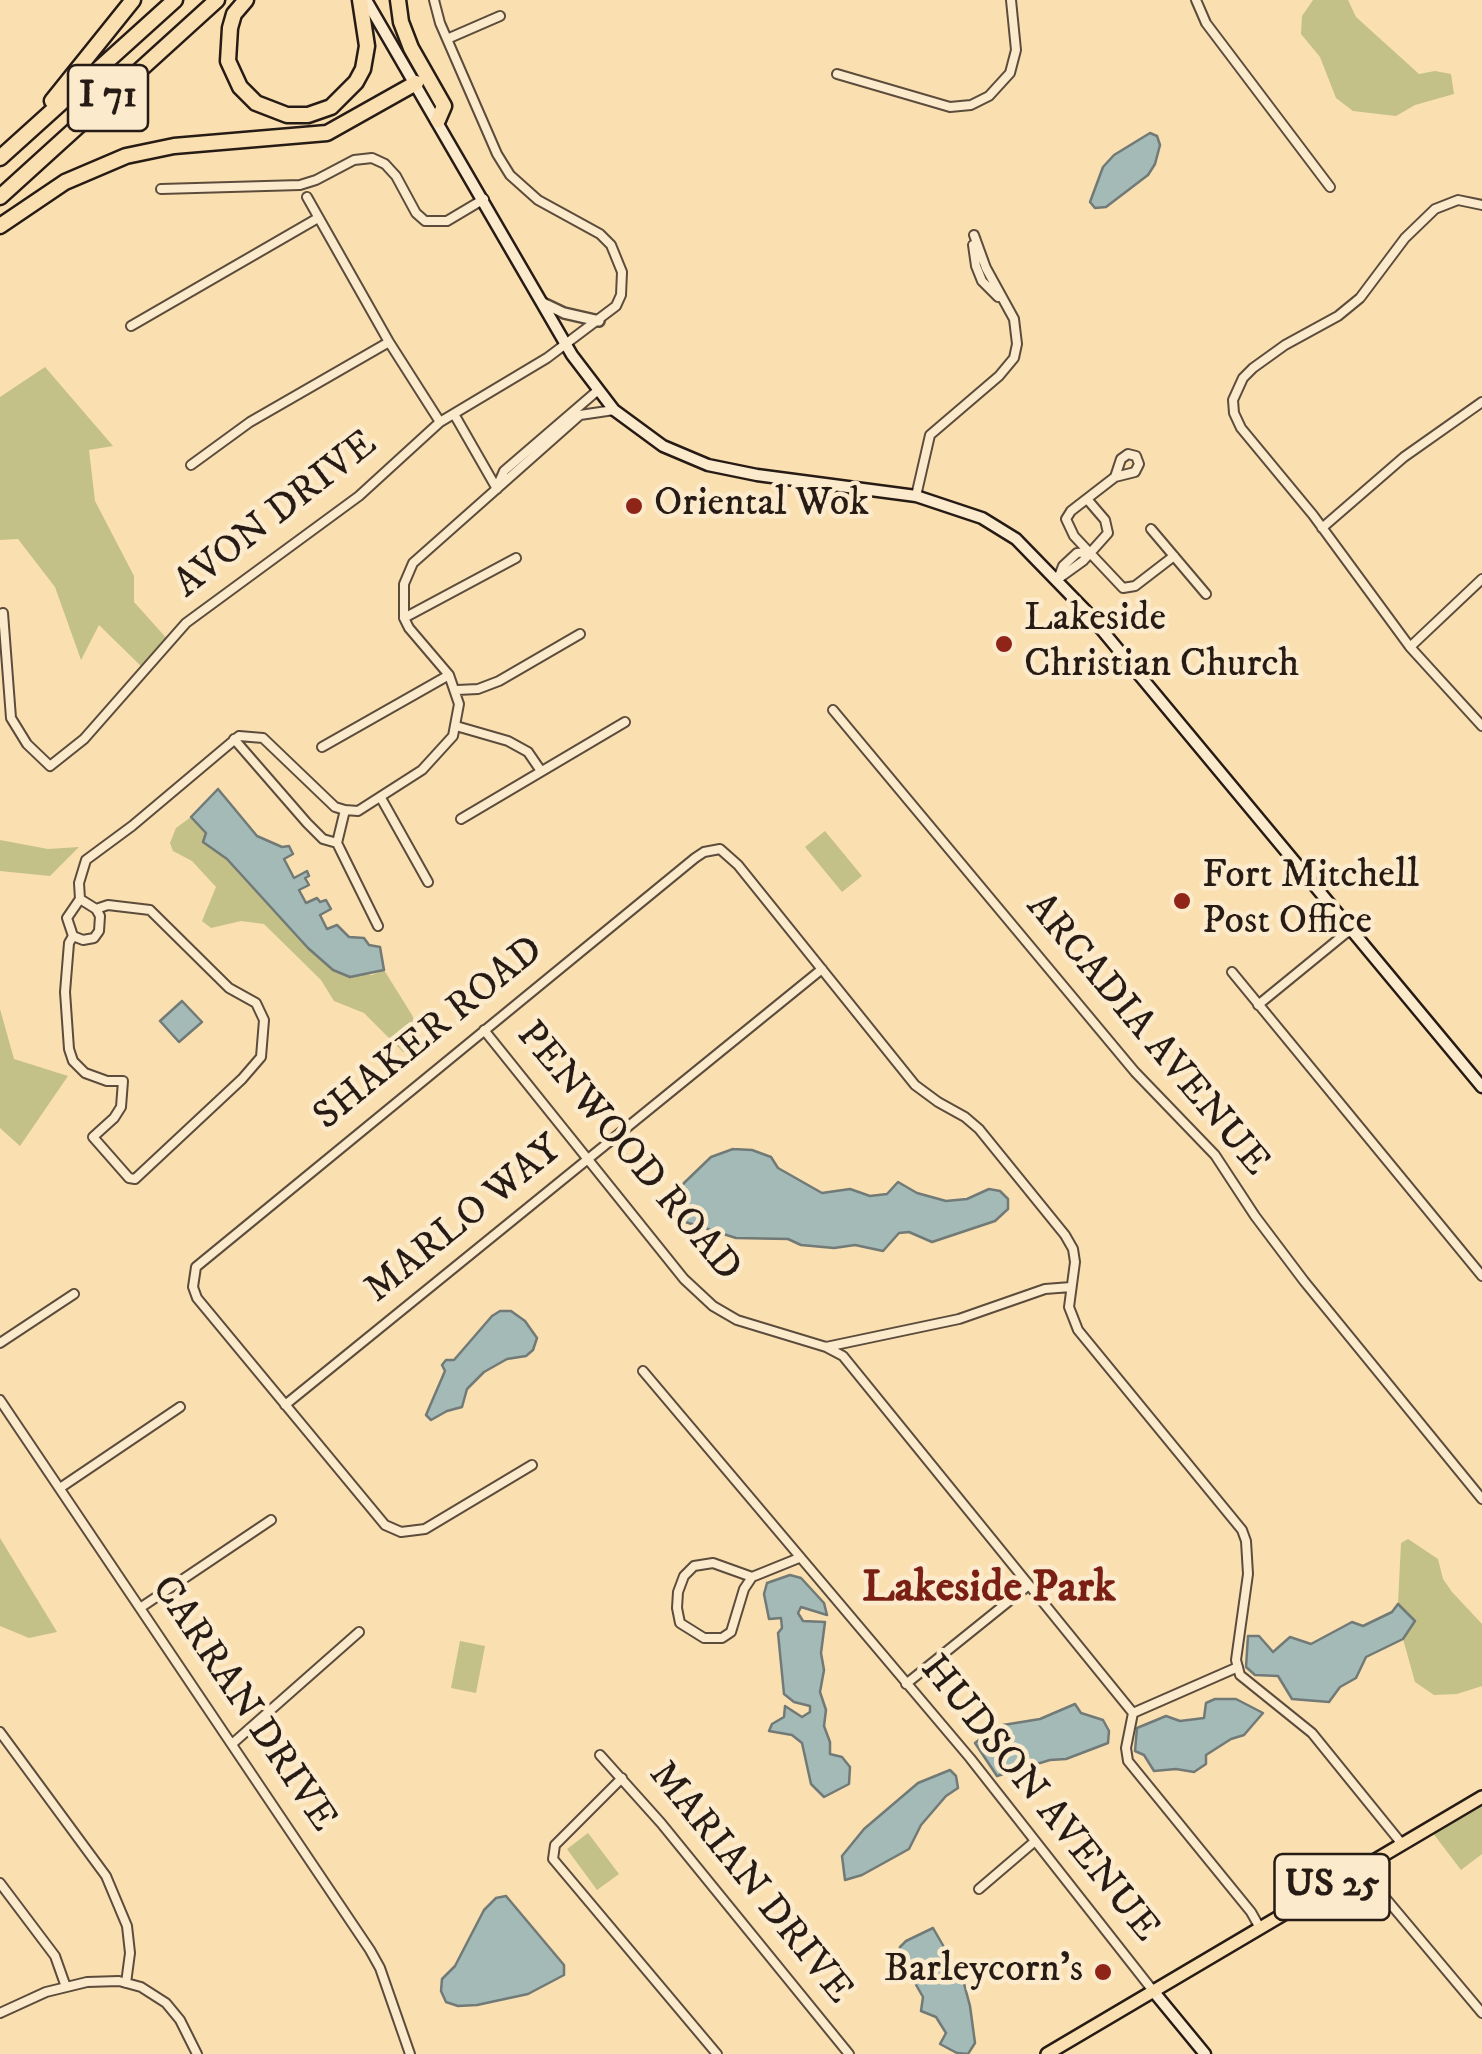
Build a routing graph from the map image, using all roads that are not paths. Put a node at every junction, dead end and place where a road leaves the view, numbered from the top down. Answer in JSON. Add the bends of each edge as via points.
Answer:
{"nodes":[{"id":1,"x":133,"y":0,"type":"edge"},
{"id":2,"x":175,"y":0,"type":"edge"},
{"id":3,"x":217,"y":0,"type":"edge"},
{"id":4,"x":246,"y":0,"type":"edge"},
{"id":5,"x":363,"y":0,"type":"edge"},
{"id":6,"x":398,"y":0,"type":"edge"},
{"id":7,"x":434,"y":0,"type":"edge"},
{"id":8,"x":1011,"y":0,"type":"edge"},
{"id":9,"x":1196,"y":0,"type":"edge"},
{"id":10,"x":500,"y":16,"type":"dead end"},
{"id":11,"x":448,"y":40,"type":"junction"},
{"id":12,"x":837,"y":74,"type":"dead end"},
{"id":13,"x":416,"y":83,"type":"junction"},
{"id":14,"x":438,"y":120,"type":"junction"},
{"id":15,"x":24,"y":136,"type":"junction"},
{"id":16,"x":0,"y":158,"type":"edge"},
{"id":17,"x":1330,"y":187,"type":"dead end"},
{"id":18,"x":162,"y":189,"type":"dead end"},
{"id":19,"x":0,"y":197,"type":"edge"},
{"id":20,"x":307,"y":197,"type":"dead end"},
{"id":21,"x":484,"y":198,"type":"junction"},
{"id":22,"x":1482,"y":205,"type":"edge"},
{"id":23,"x":318,"y":218,"type":"junction"},
{"id":24,"x":0,"y":226,"type":"edge"},
{"id":25,"x":1002,"y":300,"type":"junction"},
{"id":26,"x":543,"y":303,"type":"junction"},
{"id":27,"x":599,"y":321,"type":"junction"},
{"id":28,"x":131,"y":326,"type":"dead end"},
{"id":29,"x":389,"y":342,"type":"junction"},
{"id":30,"x":567,"y":345,"type":"junction"},
{"id":31,"x":598,"y":392,"type":"junction"},
{"id":32,"x":1482,"y":402,"type":"edge"},
{"id":33,"x":614,"y":410,"type":"junction"},
{"id":34,"x":454,"y":414,"type":"junction"},
{"id":35,"x":440,"y":422,"type":"junction"},
{"id":36,"x":191,"y":464,"type":"dead end"},
{"id":37,"x":1115,"y":477,"type":"dead end"},
{"id":38,"x":497,"y":489,"type":"junction"},
{"id":39,"x":916,"y":496,"type":"junction"},
{"id":40,"x":1086,"y":499,"type":"junction"},
{"id":41,"x":1322,"y":528,"type":"junction"},
{"id":42,"x":1151,"y":530,"type":"dead end"},
{"id":43,"x":1089,"y":552,"type":"junction"},
{"id":44,"x":1174,"y":556,"type":"junction"},
{"id":45,"x":516,"y":558,"type":"dead end"},
{"id":46,"x":1058,"y":579,"type":"junction"},
{"id":47,"x":1482,"y":579,"type":"edge"},
{"id":48,"x":1206,"y":594,"type":"dead end"},
{"id":49,"x":4,"y":613,"type":"dead end"},
{"id":50,"x":404,"y":618,"type":"junction"},
{"id":51,"x":580,"y":634,"type":"dead end"},
{"id":52,"x":1410,"y":647,"type":"junction"},
{"id":53,"x":449,"y":675,"type":"junction"},
{"id":54,"x":457,"y":690,"type":"junction"},
{"id":55,"x":833,"y":710,"type":"dead end"},
{"id":56,"x":625,"y":722,"type":"dead end"},
{"id":57,"x":456,"y":726,"type":"junction"},
{"id":58,"x":1482,"y":726,"type":"edge"},
{"id":59,"x":234,"y":739,"type":"junction"},
{"id":60,"x":322,"y":747,"type":"dead end"},
{"id":61,"x":540,"y":771,"type":"junction"},
{"id":62,"x":381,"y":798,"type":"junction"},
{"id":63,"x":345,"y":810,"type":"junction"},
{"id":64,"x":461,"y":819,"type":"dead end"},
{"id":65,"x":337,"y":843,"type":"junction"},
{"id":66,"x":428,"y":882,"type":"dead end"},
{"id":67,"x":80,"y":899,"type":"junction"},
{"id":68,"x":96,"y":909,"type":"junction"},
{"id":69,"x":378,"y":926,"type":"dead end"},
{"id":70,"x":1350,"y":929,"type":"junction"},
{"id":71,"x":74,"y":936,"type":"junction"},
{"id":72,"x":822,"y":969,"type":"junction"},
{"id":73,"x":1232,"y":972,"type":"dead end"},
{"id":74,"x":1258,"y":1005,"type":"junction"},
{"id":75,"x":484,"y":1030,"type":"junction"},
{"id":76,"x":1482,"y":1087,"type":"edge"},
{"id":77,"x":588,"y":1159,"type":"junction"},
{"id":78,"x":1482,"y":1276,"type":"edge"},
{"id":79,"x":1071,"y":1287,"type":"junction"},
{"id":80,"x":74,"y":1294,"type":"dead end"},
{"id":81,"x":0,"y":1344,"type":"edge"},
{"id":82,"x":826,"y":1347,"type":"junction"},
{"id":83,"x":642,"y":1371,"type":"dead end"},
{"id":84,"x":0,"y":1400,"type":"edge"},
{"id":85,"x":285,"y":1406,"type":"junction"},
{"id":86,"x":180,"y":1407,"type":"dead end"},
{"id":87,"x":532,"y":1465,"type":"dead end"},
{"id":88,"x":60,"y":1488,"type":"junction"},
{"id":89,"x":1482,"y":1498,"type":"edge"},
{"id":90,"x":271,"y":1520,"type":"dead end"},
{"id":91,"x":799,"y":1558,"type":"junction"},
{"id":92,"x":752,"y":1577,"type":"junction"},
{"id":93,"x":1029,"y":1585,"type":"junction"},
{"id":94,"x":140,"y":1608,"type":"junction"},
{"id":95,"x":359,"y":1632,"type":"dead end"},
{"id":96,"x":1238,"y":1668,"type":"junction"},
{"id":97,"x":906,"y":1684,"type":"junction"},
{"id":98,"x":1132,"y":1713,"type":"junction"},
{"id":99,"x":0,"y":1732,"type":"edge"},
{"id":100,"x":232,"y":1744,"type":"junction"},
{"id":101,"x":600,"y":1754,"type":"dead end"},
{"id":102,"x":622,"y":1778,"type":"junction"},
{"id":103,"x":1482,"y":1797,"type":"edge"},
{"id":104,"x":1034,"y":1842,"type":"junction"},
{"id":105,"x":1402,"y":1844,"type":"junction"},
{"id":106,"x":1362,"y":1869,"type":"junction"},
{"id":107,"x":0,"y":1884,"type":"edge"},
{"id":108,"x":980,"y":1888,"type":"dead end"},
{"id":109,"x":1260,"y":1928,"type":"junction"},
{"id":110,"x":126,"y":1982,"type":"junction"},
{"id":111,"x":66,"y":1987,"type":"junction"},
{"id":112,"x":1154,"y":1992,"type":"junction"},
{"id":113,"x":0,"y":2013,"type":"edge"},
{"id":114,"x":1482,"y":2013,"type":"edge"},
{"id":115,"x":197,"y":2054,"type":"edge"},
{"id":116,"x":410,"y":2054,"type":"edge"},
{"id":117,"x":716,"y":2054,"type":"edge"},
{"id":118,"x":849,"y":2054,"type":"edge"},
{"id":119,"x":1047,"y":2054,"type":"edge"},
{"id":120,"x":1205,"y":2054,"type":"edge"}],
"edges":[{"from":1,"to":15,"type":"highway"},
{"from":2,"to":15,"type":"highway","number":"I 71"},
{"from":3,"to":19,"type":"highway","number":"I 71"},
{"from":4,"to":5,"type":"highway","via":[[234,14],[227,47],[234,79],[256,104],[287,115],[331,107],[356,82],[367,46]]},
{"from":5,"to":13,"type":"main road"},
{"from":6,"to":14,"type":"highway","via":[[411,48],[444,106]]},
{"from":7,"to":11,"type":"street"},
{"from":8,"to":12,"type":"street","via":[[1016,50],[1010,72],[971,105],[950,107]]},
{"from":9,"to":17,"type":"street"},
{"from":10,"to":11,"type":"street"},
{"from":11,"to":27,"type":"street","via":[[510,175],[611,245],[622,272],[621,295]]},
{"from":13,"to":14,"type":"main road"},
{"from":13,"to":24,"type":"highway","via":[[326,133],[126,156],[64,182]]},
{"from":14,"to":21,"type":"main road"},
{"from":15,"to":16,"type":"highway","number":"I 71"},
{"from":18,"to":21,"type":"street","via":[[300,186],[372,158],[396,176],[426,222],[447,221]]},
{"from":20,"to":23,"type":"street"},
{"from":21,"to":26,"type":"main road"},
{"from":22,"to":41,"type":"street","via":[[1449,202],[1427,216],[1360,298],[1242,378],[1233,400],[1241,428]]},
{"from":23,"to":28,"type":"street"},
{"from":23,"to":29,"type":"street"},
{"from":25,"to":25,"type":"street","via":[[981,257],[974,235],[982,281]]},
{"from":25,"to":39,"type":"street","via":[[1017,333],[1014,358],[930,435]]},
{"from":26,"to":27,"type":"street"},
{"from":26,"to":30,"type":"main road"},
{"from":27,"to":30,"type":"street","name":"AVON DRIVE"},
{"from":29,"to":35,"type":"street"},
{"from":29,"to":36,"type":"street"},
{"from":30,"to":31,"type":"main road"},
{"from":30,"to":34,"type":"street","name":"AVON DRIVE"},
{"from":31,"to":33,"type":"main road"},
{"from":31,"to":38,"type":"street","via":[[504,472]]},
{"from":32,"to":41,"type":"street","via":[[1404,457]]},
{"from":33,"to":38,"type":"street","via":[[580,416]]},
{"from":33,"to":39,"type":"main road","via":[[663,446],[708,465]]},
{"from":34,"to":35,"type":"street","name":"AVON DRIVE"},
{"from":34,"to":38,"type":"street"},
{"from":35,"to":49,"type":"street","name":"AVON DRIVE","via":[[358,496],[186,624],[84,739],[50,766],[11,718]]},
{"from":37,"to":40,"type":"street"},
{"from":38,"to":50,"type":"street","via":[[414,563],[404,584]]},
{"from":39,"to":46,"type":"main road","via":[[1001,528]]},
{"from":40,"to":43,"type":"street","via":[[1109,528]]},
{"from":40,"to":43,"type":"street","via":[[1066,520]]},
{"from":41,"to":52,"type":"street"},
{"from":42,"to":44,"type":"street"},
{"from":43,"to":44,"type":"street","via":[[1123,588]]},
{"from":43,"to":46,"type":"street"},
{"from":44,"to":48,"type":"street"},
{"from":45,"to":50,"type":"street"},
{"from":46,"to":70,"type":"main road"},
{"from":47,"to":52,"type":"street"},
{"from":50,"to":53,"type":"street"},
{"from":51,"to":54,"type":"street","via":[[499,681]]},
{"from":52,"to":58,"type":"street"},
{"from":53,"to":54,"type":"street"},
{"from":53,"to":60,"type":"street"},
{"from":54,"to":57,"type":"street"},
{"from":55,"to":89,"type":"street","name":"ARCADIA AVENUE","via":[[1135,1072],[1214,1155],[1304,1280]]},
{"from":56,"to":61,"type":"street"},
{"from":57,"to":61,"type":"street","via":[[508,741],[528,752]]},
{"from":57,"to":62,"type":"street","via":[[430,762]]},
{"from":59,"to":63,"type":"street","via":[[262,738]]},
{"from":59,"to":65,"type":"street","via":[[307,823]]},
{"from":59,"to":67,"type":"street","via":[[86,860]]},
{"from":61,"to":64,"type":"street"},
{"from":62,"to":63,"type":"street"},
{"from":62,"to":66,"type":"street"},
{"from":63,"to":65,"type":"street"},
{"from":65,"to":69,"type":"street"},
{"from":67,"to":68,"type":"street"},
{"from":67,"to":71,"type":"street","via":[[66,918]]},
{"from":68,"to":71,"type":"street","via":[[99,932],[83,940]]},
{"from":68,"to":71,"type":"street","via":[[150,910],[229,988],[256,1003],[265,1030],[261,1057],[140,1178],[129,1178],[93,1137],[121,1107],[123,1081],[96,1078],[73,1061],[66,992],[68,942]]},
{"from":70,"to":74,"type":"street"},
{"from":70,"to":76,"type":"main road"},
{"from":72,"to":75,"type":"street","name":"SHAKER ROAD","via":[[728,854],[713,849]]},
{"from":72,"to":77,"type":"street","name":"MARLO WAY"},
{"from":72,"to":79,"type":"street","via":[[915,1084],[966,1116],[1065,1234],[1074,1249]]},
{"from":73,"to":74,"type":"street"},
{"from":74,"to":78,"type":"street"},
{"from":75,"to":77,"type":"street","name":"PENWOOD ROAD"},
{"from":75,"to":85,"type":"street","name":"SHAKER ROAD","via":[[199,1262],[193,1276],[197,1298]]},
{"from":77,"to":82,"type":"street","name":"PENWOOD ROAD","via":[[713,1306]]},
{"from":77,"to":85,"type":"street","name":"MARLO WAY"},
{"from":79,"to":82,"type":"street","name":"PENWOOD ROAD"},
{"from":79,"to":96,"type":"street","via":[[1069,1307],[1078,1330],[1242,1530],[1248,1574]]},
{"from":80,"to":81,"type":"street"},
{"from":82,"to":93,"type":"street","via":[[843,1356]]},
{"from":83,"to":91,"type":"street","name":"HUDSON AVENUE"},
{"from":84,"to":88,"type":"street","name":"CARRAN DRIVE"},
{"from":85,"to":87,"type":"street","via":[[379,1520],[402,1532],[424,1529]]},
{"from":86,"to":88,"type":"street"},
{"from":88,"to":94,"type":"street","name":"CARRAN DRIVE"},
{"from":90,"to":94,"type":"street"},
{"from":91,"to":92,"type":"street"},
{"from":91,"to":97,"type":"street","name":"HUDSON AVENUE"},
{"from":92,"to":92,"type":"street","via":[[713,1563],[694,1566],[678,1592],[680,1623],[704,1638],[722,1638],[731,1632]]},
{"from":93,"to":97,"type":"street"},
{"from":93,"to":98,"type":"street"},
{"from":94,"to":100,"type":"street","name":"CARRAN DRIVE"},
{"from":95,"to":100,"type":"street"},
{"from":96,"to":98,"type":"street"},
{"from":96,"to":105,"type":"street","via":[[1312,1734]]},
{"from":97,"to":104,"type":"street","name":"HUDSON AVENUE"},
{"from":98,"to":109,"type":"street","via":[[1128,1761]]},
{"from":99,"to":110,"type":"street","via":[[106,1876],[127,1926]]},
{"from":100,"to":116,"type":"street","name":"CARRAN DRIVE","via":[[370,1950]]},
{"from":101,"to":102,"type":"street","name":"MARIAN DRIVE"},
{"from":102,"to":117,"type":"street","via":[[555,1845],[553,1858]]},
{"from":102,"to":118,"type":"street","name":"MARIAN DRIVE"},
{"from":103,"to":105,"type":"main road","number":"US 25"},
{"from":104,"to":108,"type":"street"},
{"from":104,"to":112,"type":"street","name":"HUDSON AVENUE"},
{"from":105,"to":106,"type":"main road","number":"US 25"},
{"from":106,"to":109,"type":"main road","number":"US 25"},
{"from":106,"to":114,"type":"street"},
{"from":107,"to":111,"type":"street","via":[[55,1956]]},
{"from":109,"to":112,"type":"main road","number":"US 25"},
{"from":110,"to":111,"type":"street"},
{"from":110,"to":115,"type":"street","via":[[172,2009]]},
{"from":111,"to":113,"type":"street"},
{"from":112,"to":119,"type":"main road","number":"US 25"},
{"from":112,"to":120,"type":"main road"}]}
